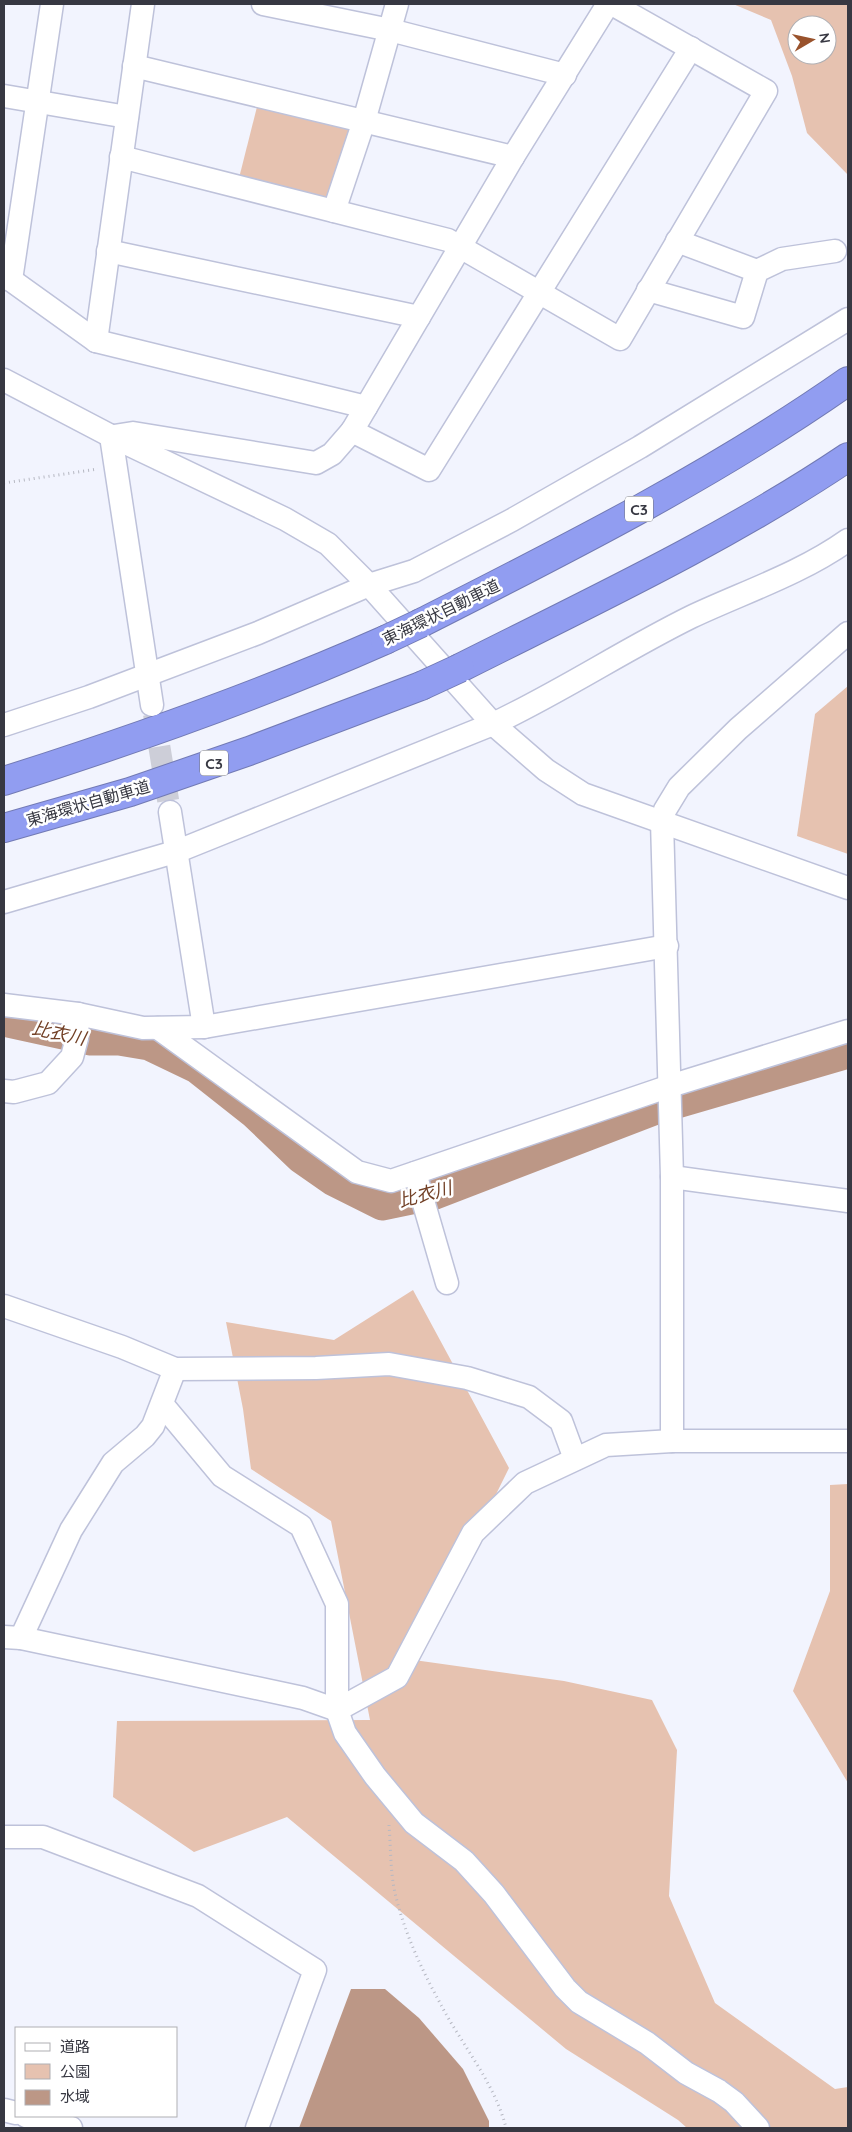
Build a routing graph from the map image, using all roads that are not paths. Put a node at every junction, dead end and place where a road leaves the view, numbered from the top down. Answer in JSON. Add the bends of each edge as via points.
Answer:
{"nodes":[{"id":1,"x":52,"y":4,"type":"edge"},
{"id":2,"x":143,"y":4,"type":"edge"},
{"id":3,"x":264,"y":4,"type":"edge"},
{"id":4,"x":397,"y":4,"type":"edge"},
{"id":5,"x":608,"y":4,"type":"edge"},
{"id":6,"x":612,"y":4,"type":"edge"},
{"id":7,"x":390,"y":30,"type":"junction"},
{"id":8,"x":691,"y":48,"type":"junction"},
{"id":9,"x":134,"y":66,"type":"junction"},
{"id":10,"x":564,"y":75,"type":"junction"},
{"id":11,"x":4,"y":96,"type":"edge"},
{"id":12,"x":36,"y":102,"type":"junction"},
{"id":13,"x":128,"y":117,"type":"junction"},
{"id":14,"x":364,"y":121,"type":"junction"},
{"id":15,"x":121,"y":157,"type":"junction"},
{"id":16,"x":512,"y":157,"type":"junction"},
{"id":17,"x":334,"y":211,"type":"junction"},
{"id":18,"x":677,"y":241,"type":"junction"},
{"id":19,"x":461,"y":246,"type":"junction"},
{"id":20,"x":108,"y":251,"type":"junction"},
{"id":21,"x":836,"y":251,"type":"dead end"},
{"id":22,"x":758,"y":271,"type":"junction"},
{"id":23,"x":7,"y":275,"type":"edge"},
{"id":24,"x":648,"y":290,"type":"junction"},
{"id":25,"x":541,"y":292,"type":"junction"},
{"id":26,"x":419,"y":317,"type":"junction"},
{"id":27,"x":848,"y":319,"type":"edge"},
{"id":28,"x":96,"y":341,"type":"junction"},
{"id":29,"x":4,"y":380,"type":"edge"},
{"id":30,"x":848,"y":381,"type":"edge"},
{"id":31,"x":366,"y":407,"type":"junction"},
{"id":32,"x":352,"y":431,"type":"junction"},
{"id":33,"x":111,"y":436,"type":"junction"},
{"id":34,"x":848,"y":457,"type":"edge"},
{"id":35,"x":848,"y":540,"type":"edge"},
{"id":36,"x":369,"y":586,"type":"junction"},
{"id":37,"x":848,"y":633,"type":"edge"},
{"id":38,"x":147,"y":675,"type":"junction"},
{"id":39,"x":152,"y":705,"type":"tunnel mouth"},
{"id":40,"x":493,"y":724,"type":"junction"},
{"id":41,"x":4,"y":725,"type":"edge"},
{"id":42,"x":4,"y":781,"type":"edge"},
{"id":43,"x":170,"y":812,"type":"tunnel mouth"},
{"id":44,"x":662,"y":821,"type":"junction"},
{"id":45,"x":4,"y":828,"type":"edge"},
{"id":46,"x":178,"y":851,"type":"junction"},
{"id":47,"x":848,"y":888,"type":"edge"},
{"id":48,"x":4,"y":902,"type":"edge"},
{"id":49,"x":667,"y":946,"type":"junction"},
{"id":50,"x":4,"y":1005,"type":"edge"},
{"id":51,"x":78,"y":1014,"type":"junction"},
{"id":52,"x":204,"y":1027,"type":"junction"},
{"id":53,"x":158,"y":1028,"type":"junction"},
{"id":54,"x":848,"y":1031,"type":"edge"},
{"id":55,"x":670,"y":1086,"type":"junction"},
{"id":56,"x":4,"y":1091,"type":"edge"},
{"id":57,"x":415,"y":1173,"type":"junction"},
{"id":58,"x":672,"y":1177,"type":"junction"},
{"id":59,"x":848,"y":1201,"type":"edge"},
{"id":60,"x":448,"y":1283,"type":"dead end"},
{"id":61,"x":4,"y":1306,"type":"edge"},
{"id":62,"x":175,"y":1369,"type":"junction"},
{"id":63,"x":162,"y":1404,"type":"junction"},
{"id":64,"x":672,"y":1441,"type":"junction"},
{"id":65,"x":848,"y":1441,"type":"edge"},
{"id":66,"x":575,"y":1459,"type":"junction"},
{"id":67,"x":12,"y":1638,"type":"edge"},
{"id":68,"x":337,"y":1710,"type":"junction"},
{"id":69,"x":4,"y":1837,"type":"edge"},
{"id":70,"x":30,"y":2117,"type":"edge"},
{"id":71,"x":71,"y":2128,"type":"edge"},
{"id":72,"x":257,"y":2128,"type":"edge"},
{"id":73,"x":758,"y":2128,"type":"edge"}],
"edges":[{"from":1,"to":12,"type":"street"},
{"from":2,"to":9,"type":"street"},
{"from":3,"to":7,"type":"street"},
{"from":4,"to":7,"type":"street"},
{"from":5,"to":10,"type":"street"},
{"from":6,"to":8,"type":"street"},
{"from":7,"to":10,"type":"street"},
{"from":7,"to":14,"type":"street"},
{"from":8,"to":18,"type":"street","via":[[766,91]]},
{"from":8,"to":25,"type":"street"},
{"from":9,"to":13,"type":"street"},
{"from":9,"to":14,"type":"street"},
{"from":10,"to":16,"type":"street"},
{"from":11,"to":12,"type":"street"},
{"from":12,"to":13,"type":"street"},
{"from":12,"to":23,"type":"street"},
{"from":13,"to":15,"type":"street"},
{"from":14,"to":16,"type":"street"},
{"from":14,"to":17,"type":"street"},
{"from":15,"to":17,"type":"street"},
{"from":15,"to":20,"type":"street"},
{"from":16,"to":19,"type":"street"},
{"from":17,"to":19,"type":"street"},
{"from":18,"to":22,"type":"street"},
{"from":18,"to":24,"type":"street"},
{"from":19,"to":25,"type":"street"},
{"from":19,"to":26,"type":"street"},
{"from":20,"to":26,"type":"street"},
{"from":20,"to":28,"type":"street"},
{"from":21,"to":22,"type":"street","via":[[782,259]]},
{"from":22,"to":24,"type":"street","via":[[743,317]]},
{"from":23,"to":28,"type":"street"},
{"from":24,"to":25,"type":"street","via":[[620,339]]},
{"from":25,"to":32,"type":"street","via":[[429,470]]},
{"from":26,"to":31,"type":"street"},
{"from":27,"to":36,"type":"street","via":[[640,447],[512,520],[414,571]]},
{"from":28,"to":31,"type":"street"},
{"from":29,"to":33,"type":"street"},
{"from":30,"to":42,"type":"highway","name":"東海環状自動車道","number":"C3","bridge":true,"via":[[739,452],[654,501],[421,623],[238,700]]},
{"from":31,"to":32,"type":"street"},
{"from":32,"to":33,"type":"street","via":[[332,454],[316,463],[133,433]]},
{"from":33,"to":36,"type":"street","via":[[285,519],[328,544]]},
{"from":33,"to":38,"type":"street"},
{"from":34,"to":45,"type":"highway","name":"東海環状自動車道","number":"C3","bridge":true,"via":[[757,514],[421,686],[139,789]]},
{"from":35,"to":40,"type":"street","via":[[808,566],[693,616],[628,649],[532,706]]},
{"from":36,"to":38,"type":"street"},
{"from":36,"to":40,"type":"street"},
{"from":37,"to":44,"type":"street","via":[[738,729],[679,787]]},
{"from":38,"to":39,"type":"street"},
{"from":38,"to":41,"type":"street"},
{"from":40,"to":44,"type":"street","via":[[546,770],[583,794]]},
{"from":40,"to":46,"type":"street"},
{"from":43,"to":46,"type":"street"},
{"from":44,"to":47,"type":"street"},
{"from":44,"to":49,"type":"street"},
{"from":46,"to":48,"type":"street"},
{"from":46,"to":52,"type":"street"},
{"from":49,"to":52,"type":"street"},
{"from":49,"to":55,"type":"street"},
{"from":50,"to":51,"type":"street"},
{"from":51,"to":53,"type":"street","via":[[143,1028]]},
{"from":51,"to":56,"type":"street","via":[[72,1057],[48,1083],[14,1092]]},
{"from":52,"to":53,"type":"street"},
{"from":53,"to":57,"type":"street","via":[[357,1172],[391,1181]]},
{"from":54,"to":55,"type":"street"},
{"from":55,"to":57,"type":"street"},
{"from":55,"to":58,"type":"street"},
{"from":57,"to":60,"type":"street"},
{"from":58,"to":59,"type":"street"},
{"from":58,"to":64,"type":"street"},
{"from":61,"to":62,"type":"street"},
{"from":62,"to":63,"type":"street"},
{"from":62,"to":66,"type":"street","via":[[389,1364],[467,1378],[529,1397],[561,1421]]},
{"from":63,"to":67,"type":"street","via":[[145,1436],[113,1462],[71,1530]]},
{"from":63,"to":68,"type":"street","via":[[222,1476],[301,1526],[337,1604]]},
{"from":64,"to":65,"type":"street"},
{"from":64,"to":66,"type":"street","via":[[606,1445]]},
{"from":66,"to":68,"type":"street","via":[[525,1483],[473,1533],[397,1677]]},
{"from":67,"to":68,"type":"street","via":[[303,1698]]},
{"from":68,"to":73,"type":"street","via":[[346,1733],[384,1788],[414,1823],[464,1861],[579,2002],[647,2043],[686,2073],[719,2091]]},
{"from":69,"to":72,"type":"street","via":[[43,1837],[198,1896],[314,1970]]},
{"from":70,"to":71,"type":"street"}]}
